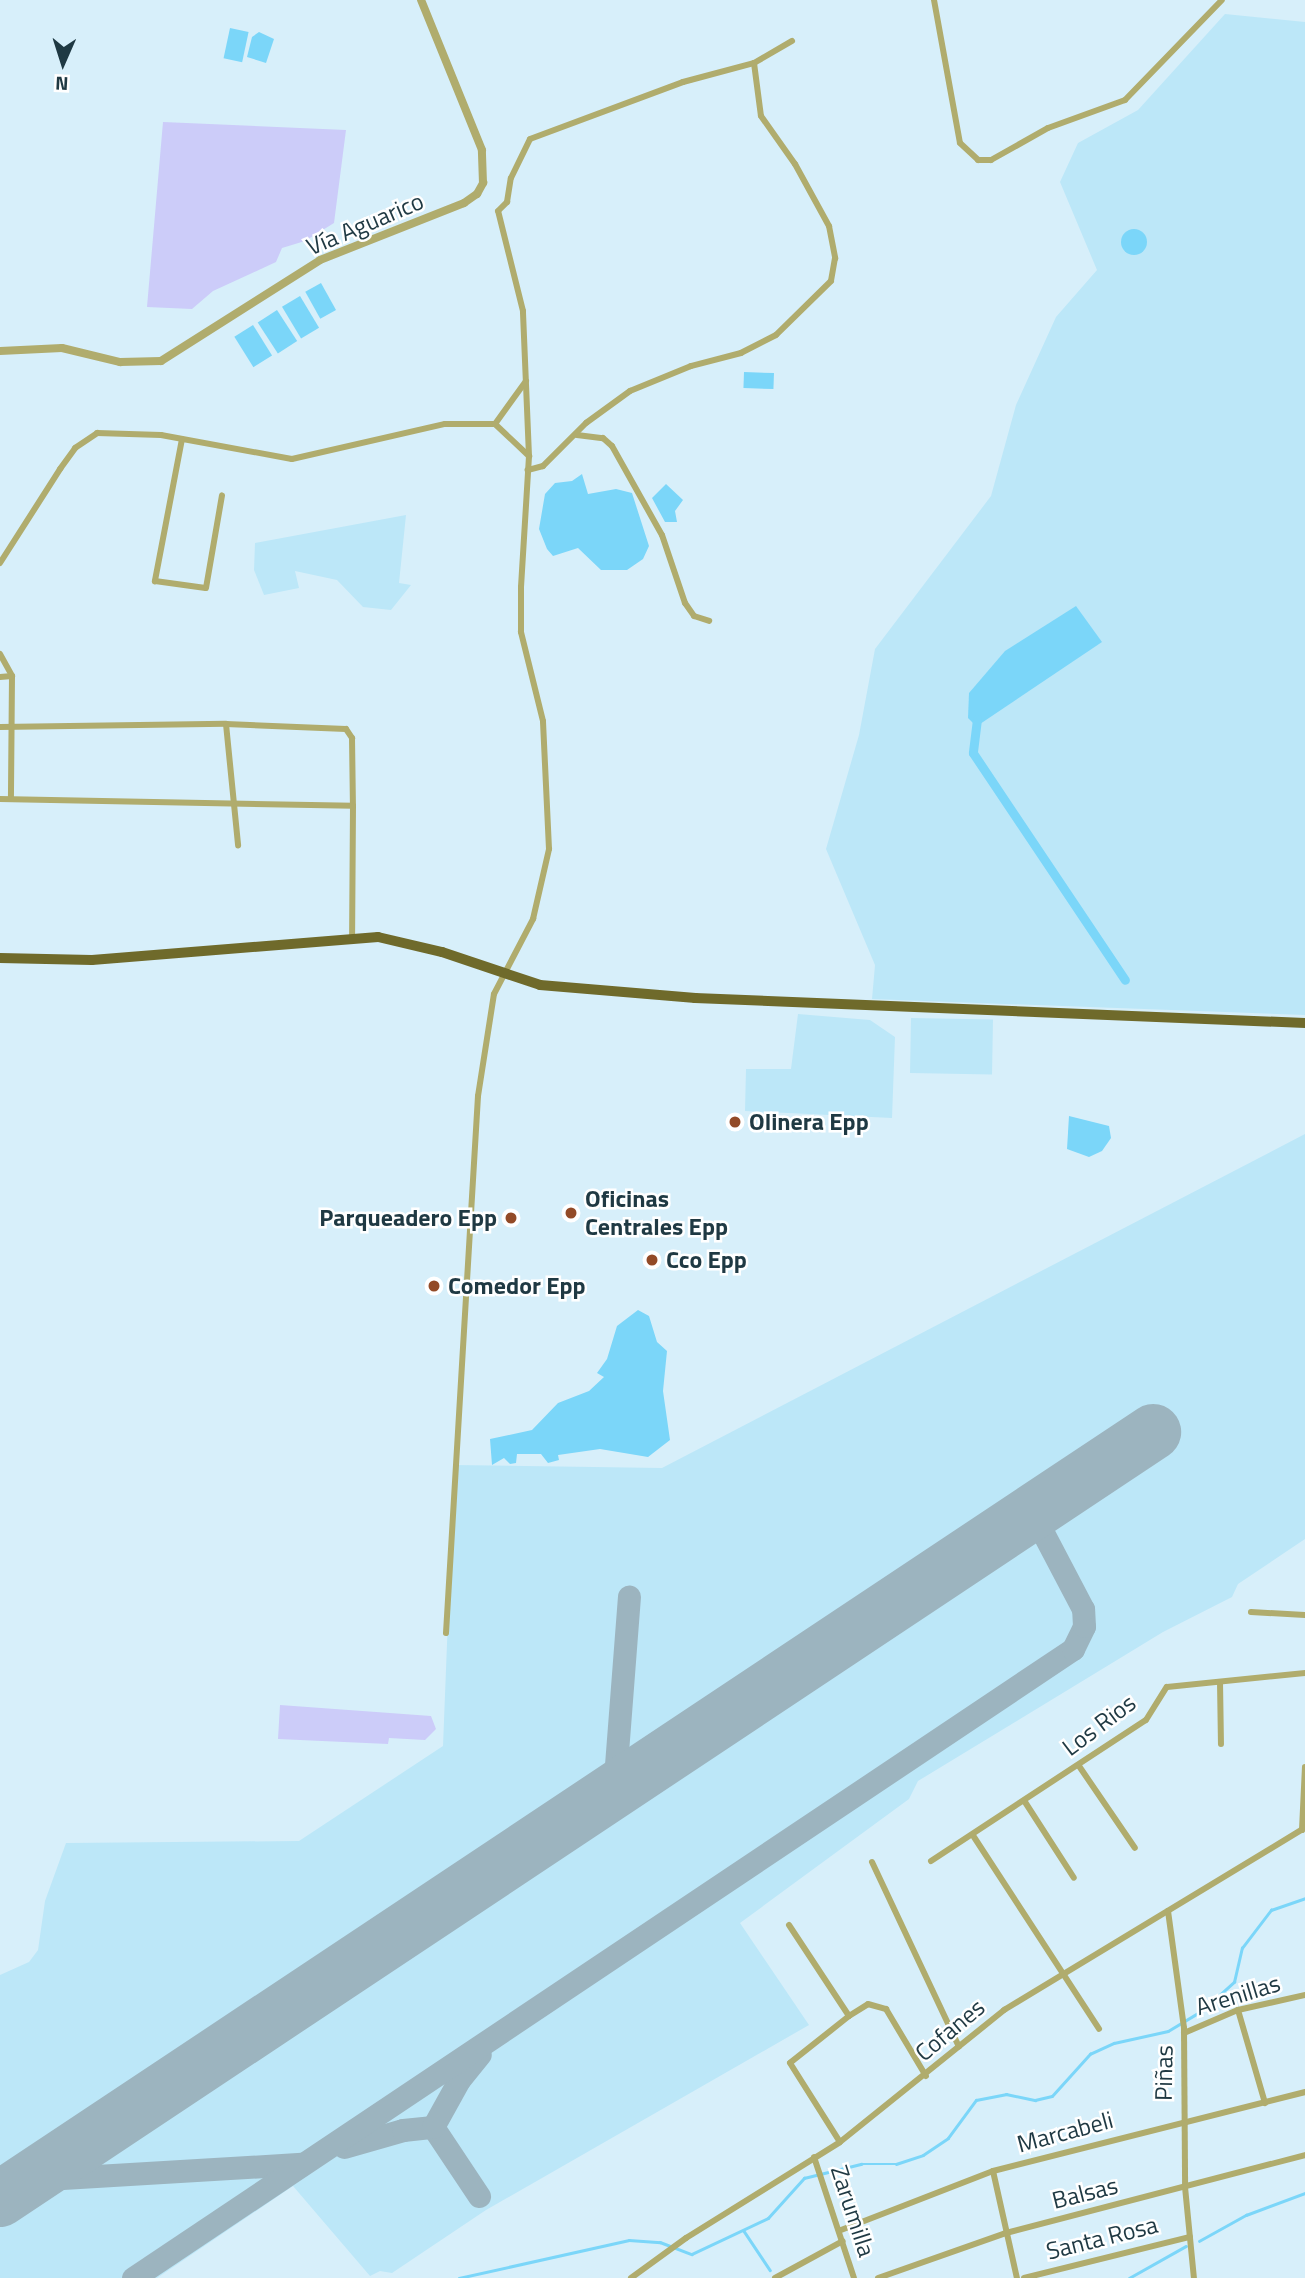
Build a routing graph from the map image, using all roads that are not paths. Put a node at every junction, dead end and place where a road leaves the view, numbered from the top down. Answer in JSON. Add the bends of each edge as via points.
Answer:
{"nodes":[{"id":1,"x":421,"y":0,"type":"edge"},
{"id":2,"x":934,"y":0,"type":"edge"},
{"id":3,"x":1222,"y":0,"type":"edge"},
{"id":4,"x":792,"y":40,"type":"dead end"},
{"id":5,"x":754,"y":63,"type":"junction"},
{"id":6,"x":0,"y":351,"type":"edge"},
{"id":7,"x":527,"y":379,"type":"junction"},
{"id":8,"x":495,"y":424,"type":"junction"},
{"id":9,"x":577,"y":435,"type":"junction"},
{"id":10,"x":182,"y":439,"type":"junction"},
{"id":11,"x":529,"y":456,"type":"junction"},
{"id":12,"x":528,"y":470,"type":"junction"},
{"id":13,"x":222,"y":495,"type":"dead end"},
{"id":14,"x":0,"y":563,"type":"edge"},
{"id":15,"x":709,"y":621,"type":"dead end"},
{"id":16,"x":0,"y":654,"type":"edge"},
{"id":17,"x":12,"y":676,"type":"junction"},
{"id":18,"x":0,"y":677,"type":"edge"},
{"id":19,"x":226,"y":724,"type":"junction"},
{"id":20,"x":0,"y":727,"type":"edge"},
{"id":21,"x":13,"y":728,"type":"junction"},
{"id":22,"x":0,"y":799,"type":"edge"},
{"id":23,"x":11,"y":799,"type":"junction"},
{"id":24,"x":233,"y":805,"type":"junction"},
{"id":25,"x":353,"y":806,"type":"junction"},
{"id":26,"x":238,"y":845,"type":"dead end"},
{"id":27,"x":352,"y":937,"type":"junction"},
{"id":28,"x":0,"y":958,"type":"edge"},
{"id":29,"x":504,"y":973,"type":"junction"},
{"id":30,"x":1305,"y":1023,"type":"edge"},
{"id":31,"x":1251,"y":1612,"type":"dead end"},
{"id":32,"x":1305,"y":1615,"type":"edge"},
{"id":33,"x":446,"y":1633,"type":"dead end"},
{"id":34,"x":1305,"y":1673,"type":"edge"},
{"id":35,"x":1220,"y":1682,"type":"junction"},
{"id":36,"x":1221,"y":1744,"type":"dead end"},
{"id":37,"x":1079,"y":1766,"type":"junction"},
{"id":38,"x":1305,"y":1767,"type":"edge"},
{"id":39,"x":1025,"y":1802,"type":"junction"},
{"id":40,"x":1303,"y":1829,"type":"edge"},
{"id":41,"x":974,"y":1837,"type":"junction"},
{"id":42,"x":1135,"y":1848,"type":"dead end"},
{"id":43,"x":931,"y":1861,"type":"dead end"},
{"id":44,"x":872,"y":1862,"type":"dead end"},
{"id":45,"x":1074,"y":1878,"type":"dead end"},
{"id":46,"x":1168,"y":1911,"type":"junction"},
{"id":47,"x":789,"y":1925,"type":"dead end"},
{"id":48,"x":1064,"y":1973,"type":"junction"},
{"id":49,"x":1305,"y":1995,"type":"edge"},
{"id":50,"x":1238,"y":2010,"type":"junction"},
{"id":51,"x":849,"y":2016,"type":"junction"},
{"id":52,"x":1099,"y":2029,"type":"dead end"},
{"id":53,"x":1184,"y":2033,"type":"junction"},
{"id":54,"x":959,"y":2047,"type":"junction"},
{"id":55,"x":926,"y":2076,"type":"junction"},
{"id":56,"x":1305,"y":2092,"type":"edge"},
{"id":57,"x":1265,"y":2103,"type":"junction"},
{"id":58,"x":1182,"y":2121,"type":"junction"},
{"id":59,"x":840,"y":2142,"type":"junction"},
{"id":60,"x":1305,"y":2155,"type":"edge"},
{"id":61,"x":814,"y":2157,"type":"junction"},
{"id":62,"x":993,"y":2171,"type":"junction"},
{"id":63,"x":1185,"y":2187,"type":"junction"},
{"id":64,"x":841,"y":2230,"type":"junction"},
{"id":65,"x":1006,"y":2233,"type":"junction"},
{"id":66,"x":1190,"y":2237,"type":"junction"},
{"id":67,"x":844,"y":2241,"type":"junction"},
{"id":68,"x":631,"y":2278,"type":"edge"},
{"id":69,"x":775,"y":2278,"type":"edge"},
{"id":70,"x":854,"y":2278,"type":"edge"},
{"id":71,"x":878,"y":2278,"type":"edge"},
{"id":72,"x":1017,"y":2278,"type":"edge"},
{"id":73,"x":1024,"y":2278,"type":"edge"},
{"id":74,"x":1194,"y":2278,"type":"edge"}],
"edges":[{"from":1,"to":6,"type":"street","name":"Vía Aguarico","via":[[482,150],[483,183],[477,194],[464,204],[320,260],[161,361],[120,362],[62,348]]},
{"from":2,"to":3,"type":"street","via":[[960,143],[978,160],[991,160],[1048,128],[1125,100]]},
{"from":4,"to":5,"type":"street"},
{"from":5,"to":7,"type":"street","via":[[683,82],[530,139],[511,178],[507,202],[498,211],[520,287]]},
{"from":5,"to":9,"type":"street","via":[[761,116],[795,164],[829,226],[835,258],[831,281],[776,335],[741,353],[652,380],[613,402]]},
{"from":7,"to":8,"type":"street"},
{"from":7,"to":11,"type":"street"},
{"from":8,"to":10,"type":"street","via":[[444,424],[292,459]]},
{"from":8,"to":11,"type":"street"},
{"from":9,"to":12,"type":"street","via":[[543,466]]},
{"from":9,"to":15,"type":"street","via":[[603,438],[612,446],[662,535],[685,603],[694,616]]},
{"from":10,"to":13,"type":"street","via":[[155,580],[206,588]]},
{"from":10,"to":14,"type":"street","via":[[108,431],[87,439],[60,469]]},
{"from":11,"to":12,"type":"street"},
{"from":12,"to":29,"type":"street","via":[[521,632],[543,721],[549,849],[533,919]]},
{"from":16,"to":17,"type":"street"},
{"from":17,"to":18,"type":"street"},
{"from":17,"to":21,"type":"street"},
{"from":19,"to":21,"type":"street"},
{"from":19,"to":24,"type":"street"},
{"from":19,"to":25,"type":"street","via":[[346,729],[352,738]]},
{"from":20,"to":21,"type":"street"},
{"from":21,"to":23,"type":"street"},
{"from":22,"to":23,"type":"street"},
{"from":23,"to":24,"type":"street"},
{"from":24,"to":25,"type":"street"},
{"from":24,"to":26,"type":"street"},
{"from":25,"to":27,"type":"street"},
{"from":27,"to":28,"type":"highway","via":[[92,960]]},
{"from":27,"to":29,"type":"highway","via":[[398,940]]},
{"from":29,"to":30,"type":"highway","via":[[540,985],[695,998]]},
{"from":29,"to":33,"type":"street","via":[[495,994],[472,1162]]},
{"from":31,"to":32,"type":"street"},
{"from":34,"to":35,"type":"street","name":"Los Rios"},
{"from":35,"to":36,"type":"street"},
{"from":35,"to":37,"type":"street","name":"Los Rios","via":[[1167,1687],[1146,1720]]},
{"from":37,"to":39,"type":"street","name":"Los Rios"},
{"from":37,"to":42,"type":"street"},
{"from":38,"to":40,"type":"street"},
{"from":39,"to":41,"type":"street","name":"Los Rios"},
{"from":39,"to":45,"type":"street"},
{"from":40,"to":46,"type":"street","name":"Cofanes"},
{"from":41,"to":43,"type":"street","name":"Los Rios"},
{"from":41,"to":48,"type":"street"},
{"from":44,"to":54,"type":"street"},
{"from":46,"to":48,"type":"street","name":"Cofanes"},
{"from":46,"to":53,"type":"street","name":"Piñas"},
{"from":47,"to":51,"type":"street"},
{"from":48,"to":52,"type":"street"},
{"from":48,"to":54,"type":"street","name":"Cofanes","via":[[1004,2010]]},
{"from":49,"to":50,"type":"street","name":"Arenillas"},
{"from":50,"to":53,"type":"street","name":"Arenillas"},
{"from":50,"to":57,"type":"street"},
{"from":51,"to":55,"type":"street","via":[[868,2004],[886,2009]]},
{"from":51,"to":59,"type":"street","via":[[790,2063]]},
{"from":53,"to":58,"type":"street","name":"Piñas"},
{"from":54,"to":55,"type":"street","name":"Cofanes"},
{"from":55,"to":59,"type":"street","name":"Cofanes"},
{"from":56,"to":57,"type":"street","name":"Marcabeli"},
{"from":57,"to":58,"type":"street","name":"Marcabeli"},
{"from":58,"to":62,"type":"street","name":"Marcabeli"},
{"from":58,"to":63,"type":"street","name":"Piñas"},
{"from":59,"to":61,"type":"street","name":"Cofanes"},
{"from":60,"to":63,"type":"street","name":"Balsas"},
{"from":61,"to":64,"type":"street","name":"Zarumilla"},
{"from":61,"to":68,"type":"street","name":"Cofanes"},
{"from":62,"to":64,"type":"street","name":"Marcabeli"},
{"from":62,"to":65,"type":"street"},
{"from":63,"to":65,"type":"street","name":"Balsas"},
{"from":63,"to":66,"type":"street","name":"Piñas"},
{"from":64,"to":67,"type":"street","name":"Zarumilla"},
{"from":65,"to":71,"type":"street","name":"Balsas"},
{"from":65,"to":72,"type":"street"},
{"from":66,"to":73,"type":"street","name":"Santa Rosa"},
{"from":66,"to":74,"type":"street","name":"Piñas"},
{"from":67,"to":69,"type":"street"},
{"from":67,"to":70,"type":"street","name":"Zarumilla"}]}
